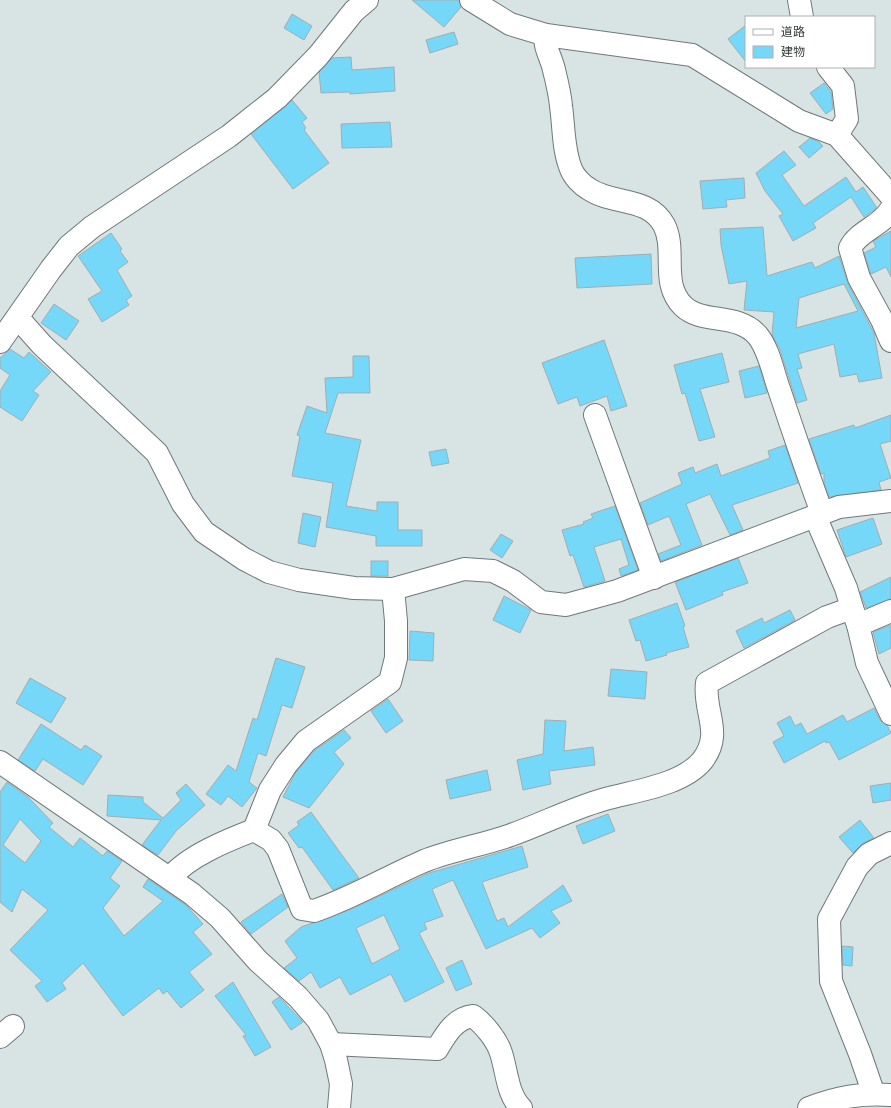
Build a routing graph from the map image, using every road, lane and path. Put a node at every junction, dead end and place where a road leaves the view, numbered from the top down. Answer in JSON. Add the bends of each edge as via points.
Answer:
{"nodes":[{"id":1,"x":367,"y":0,"type":"edge"},
{"id":2,"x":471,"y":0,"type":"edge"},
{"id":3,"x":799,"y":0,"type":"edge"},
{"id":4,"x":802,"y":16,"type":"edge"},
{"id":5,"x":546,"y":35,"type":"junction"},
{"id":6,"x":829,"y":68,"type":"edge"},
{"id":7,"x":837,"y":135,"type":"junction"},
{"id":8,"x":891,"y":196,"type":"edge"},
{"id":9,"x":891,"y":209,"type":"edge"},
{"id":10,"x":18,"y":318,"type":"junction"},
{"id":11,"x":0,"y":342,"type":"edge"},
{"id":12,"x":891,"y":342,"type":"edge"},
{"id":13,"x":596,"y":415,"type":"dead end"},
{"id":14,"x":891,"y":501,"type":"edge"},
{"id":15,"x":818,"y":515,"type":"junction"},
{"id":16,"x":654,"y":578,"type":"junction"},
{"id":17,"x":393,"y":588,"type":"junction"},
{"id":18,"x":891,"y":612,"type":"edge"},
{"id":19,"x":855,"y":616,"type":"junction"},
{"id":20,"x":891,"y":714,"type":"edge"},
{"id":21,"x":0,"y":762,"type":"edge"},
{"id":22,"x":254,"y":830,"type":"junction"},
{"id":23,"x":891,"y":843,"type":"edge"},
{"id":24,"x":170,"y":878,"type":"junction"},
{"id":25,"x":331,"y":1044,"type":"junction"},
{"id":26,"x":881,"y":1094,"type":"edge"},
{"id":27,"x":339,"y":1108,"type":"edge"},
{"id":28,"x":521,"y":1108,"type":"edge"},
{"id":29,"x":809,"y":1108,"type":"edge"}],
"edges":[{"from":1,"to":10,"type":"street","via":[[354,11],[318,56],[278,98],[229,136],[92,226],[69,246]]},
{"from":2,"to":5,"type":"street","via":[[510,24]]},
{"from":3,"to":4,"type":"street"},
{"from":5,"to":7,"type":"street","via":[[692,55],[798,121]]},
{"from":5,"to":15,"type":"street","via":[[545,40],[554,66],[571,170],[577,179],[595,193],[644,206],[656,215],[664,225],[670,278],[675,295],[683,306],[692,313],[734,321],[757,335],[769,361]]},
{"from":6,"to":7,"type":"street","via":[[843,86],[847,119]]},
{"from":7,"to":8,"type":"street"},
{"from":9,"to":12,"type":"street","via":[[850,248],[859,278]]},
{"from":10,"to":11,"type":"street"},
{"from":10,"to":17,"type":"street","via":[[42,346],[157,452],[182,504],[204,532],[244,559],[269,572],[299,580],[346,587]]},
{"from":13,"to":16,"type":"street"},
{"from":14,"to":15,"type":"street","via":[[839,507]]},
{"from":15,"to":16,"type":"street"},
{"from":15,"to":19,"type":"street"},
{"from":16,"to":17,"type":"street","via":[[566,605],[541,602],[514,581],[493,571],[464,569]]},
{"from":17,"to":22,"type":"street","via":[[396,658],[390,682],[306,741],[270,790]]},
{"from":18,"to":19,"type":"street"},
{"from":19,"to":20,"type":"street","via":[[867,662]]},
{"from":19,"to":22,"type":"street","via":[[827,617],[707,683],[706,694],[713,730],[710,746],[693,770],[640,791],[601,800],[511,836],[426,861],[314,911],[302,909],[278,849],[271,840]]},
{"from":21,"to":24,"type":"street"},
{"from":22,"to":24,"type":"street","via":[[189,861],[177,869]]},
{"from":23,"to":26,"type":"street","via":[[869,854],[857,867],[829,918],[831,981],[871,1086]]},
{"from":24,"to":25,"type":"street","via":[[220,918],[258,961],[298,997],[318,1020]]},
{"from":25,"to":27,"type":"street","via":[[341,1084]]},
{"from":25,"to":28,"type":"street","via":[[437,1049],[448,1032],[463,1017],[473,1016],[479,1020],[501,1052],[507,1079]]},
{"from":26,"to":29,"type":"street","via":[[863,1093],[826,1101]]}]}
